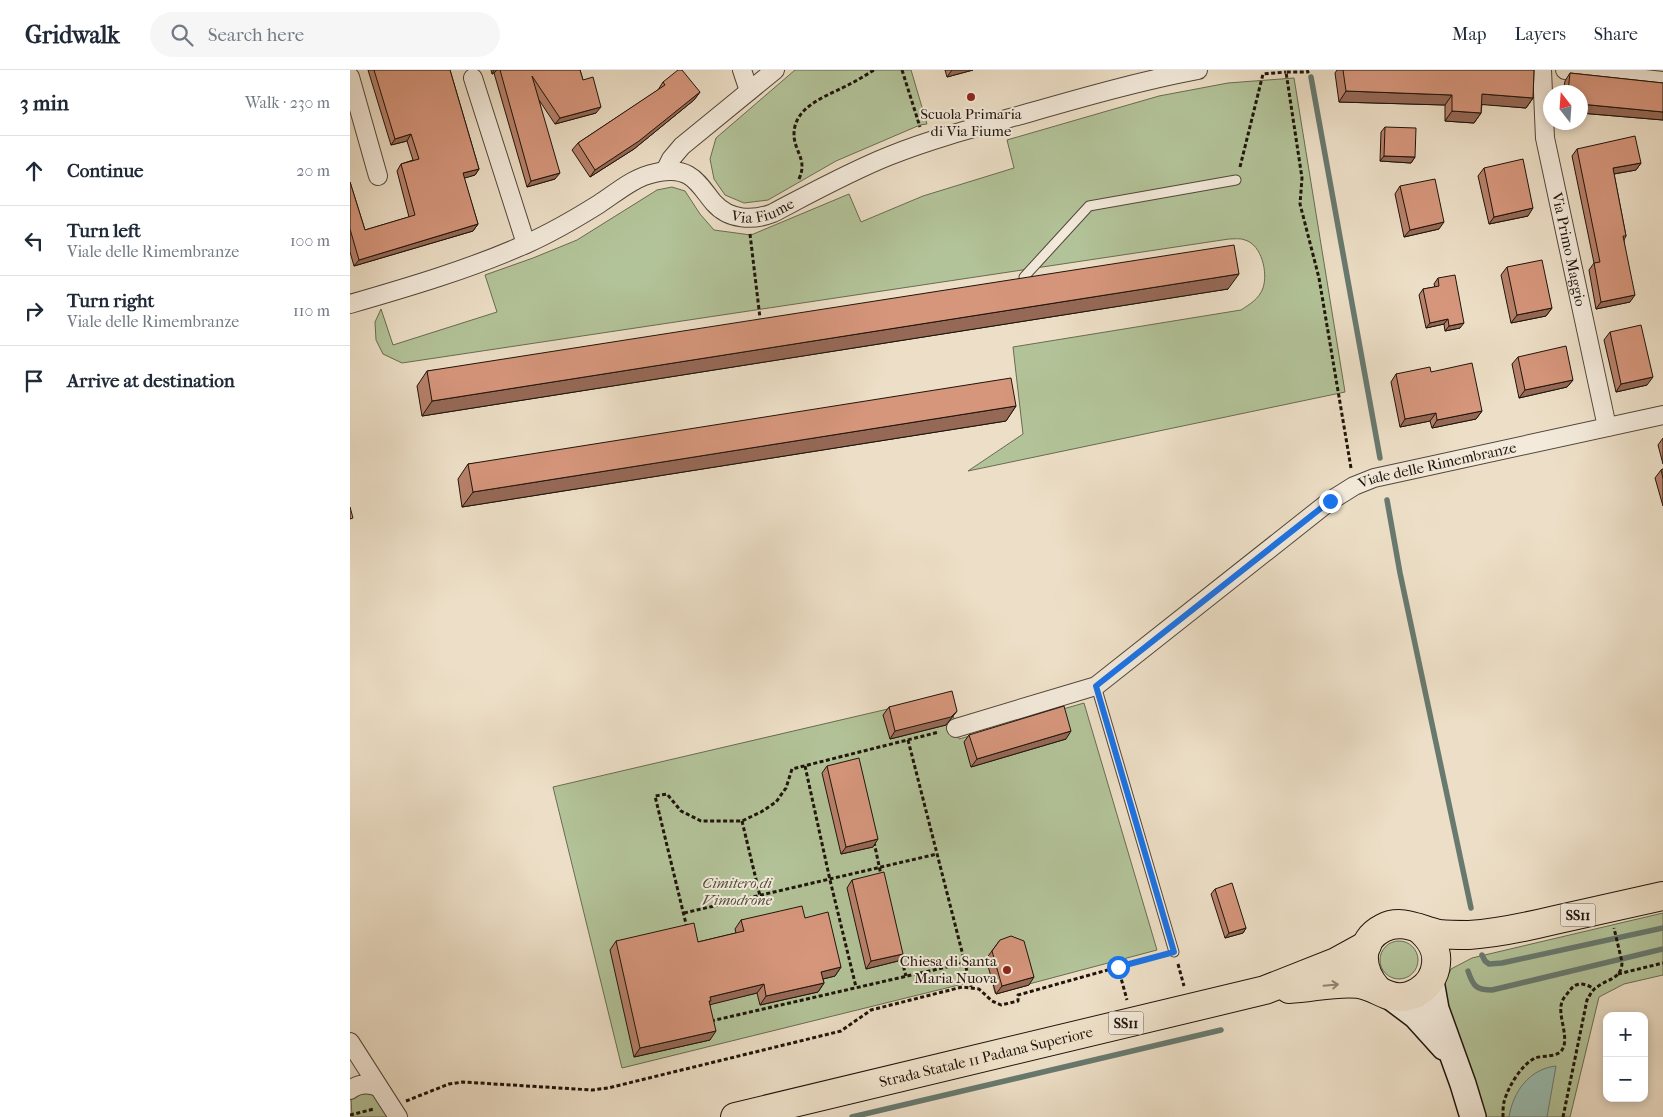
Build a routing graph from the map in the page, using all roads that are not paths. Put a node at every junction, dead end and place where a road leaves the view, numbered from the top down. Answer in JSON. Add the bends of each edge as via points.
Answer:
{"nodes":[{"id":1,"x":742,"y":70,"type":"edge"},
{"id":2,"x":775,"y":70,"type":"edge"},
{"id":3,"x":1198,"y":70,"type":"edge"},
{"id":4,"x":1542,"y":70,"type":"edge"},
{"id":5,"x":1565,"y":70,"type":"edge"},
{"id":6,"x":350,"y":76,"type":"edge"},
{"id":7,"x":473,"y":78,"type":"dead end"},
{"id":8,"x":1663,"y":81,"type":"edge"},
{"id":9,"x":749,"y":91,"type":"junction"},
{"id":10,"x":665,"y":171,"type":"junction"},
{"id":11,"x":378,"y":176,"type":"dead end"},
{"id":12,"x":1236,"y":180,"type":"road end"},
{"id":13,"x":526,"y":244,"type":"junction"},
{"id":14,"x":1024,"y":277,"type":"edge"},
{"id":15,"x":350,"y":304,"type":"edge"},
{"id":16,"x":1663,"y":415,"type":"edge"},
{"id":17,"x":1607,"y":427,"type":"junction"},
{"id":18,"x":1096,"y":686,"type":"junction"},
{"id":19,"x":956,"y":728,"type":"edge"},
{"id":20,"x":1663,"y":896,"type":"edge"},
{"id":21,"x":1418,"y":928,"type":"junction"},
{"id":22,"x":1494,"y":934,"type":"junction"},
{"id":23,"x":1367,"y":945,"type":"junction"},
{"id":24,"x":1174,"y":952,"type":"road end"},
{"id":25,"x":1433,"y":975,"type":"junction"},
{"id":26,"x":1265,"y":990,"type":"junction"},
{"id":27,"x":1382,"y":992,"type":"junction"},
{"id":28,"x":350,"y":1042,"type":"edge"},
{"id":29,"x":1452,"y":1055,"type":"junction"},
{"id":30,"x":378,"y":1087,"type":"junction"},
{"id":31,"x":350,"y":1090,"type":"edge"},
{"id":32,"x":394,"y":1113,"type":"edge"},
{"id":33,"x":735,"y":1117,"type":"edge"},
{"id":34,"x":1473,"y":1117,"type":"edge"}],
"edges":[{"from":1,"to":9,"type":"street"},
{"from":2,"to":9,"type":"street"},
{"from":3,"to":10,"type":"street","name":"Via Fiume","via":[[926,143],[855,171],[759,218],[734,216],[715,204],[688,175]]},
{"from":4,"to":17,"type":"street","name":"Via Primo Maggio","via":[[1544,138]]},
{"from":5,"to":8,"type":"street"},
{"from":6,"to":11,"type":"street"},
{"from":7,"to":13,"type":"street"},
{"from":9,"to":10,"type":"street","via":[[682,146],[670,158]]},
{"from":10,"to":13,"type":"street","name":"Via Fiume","via":[[639,178],[579,216]]},
{"from":12,"to":14,"type":"lane","via":[[1089,206]]},
{"from":13,"to":15,"type":"street","name":"Via Fiume","via":[[470,266]]},
{"from":16,"to":17,"type":"street","name":"Viale delle Rimembranze"},
{"from":17,"to":18,"type":"street","name":"Viale delle Rimembranze","via":[[1374,478],[1354,486],[1330,501]]},
{"from":18,"to":19,"type":"street","name":"Viale delle Rimembranze"},
{"from":18,"to":24,"type":"lane"},
{"from":20,"to":22,"type":"main road","name":"Strada Statale 11 Padana Superiore","number":"SS11"},
{"from":21,"to":22,"type":"main road","name":"Strada Statale 11 Padana Superiore","number":"SS11","via":[[1439,934]]},
{"from":21,"to":23,"type":"main road","name":"Strada Statale 11 Padana Superiore","number":"SS11","via":[[1395,924],[1383,928]]},
{"from":21,"to":25,"type":"main road","via":[[1434,946],[1437,958]]},
{"from":22,"to":25,"type":"main road","name":"Strada Statale 11 Padana Superiore","number":"SS11","via":[[1444,962]]},
{"from":23,"to":26,"type":"main road","name":"Strada Statale 11 Padana Superiore","number":"SS11","via":[[1336,962]]},
{"from":23,"to":27,"type":"main road","via":[[1364,969],[1369,980]]},
{"from":25,"to":27,"type":"main road","name":"Strada Statale 11 Padana Superiore","number":"SS11","via":[[1422,990],[1412,995],[1400,997]]},
{"from":25,"to":29,"type":"street","via":[[1436,1009]]},
{"from":26,"to":27,"type":"main road","name":"Strada Statale 11 Padana Superiore","number":"SS11","one_way":true,"via":[[1358,984]]},
{"from":26,"to":33,"type":"main road","name":"Strada Statale 11 Padana Superiore","number":"SS11"},
{"from":27,"to":29,"type":"street","via":[[1416,1016]]},
{"from":28,"to":30,"type":"street"},
{"from":29,"to":34,"type":"street"},
{"from":30,"to":31,"type":"street","via":[[365,1084]]},
{"from":30,"to":32,"type":"street"}]}
